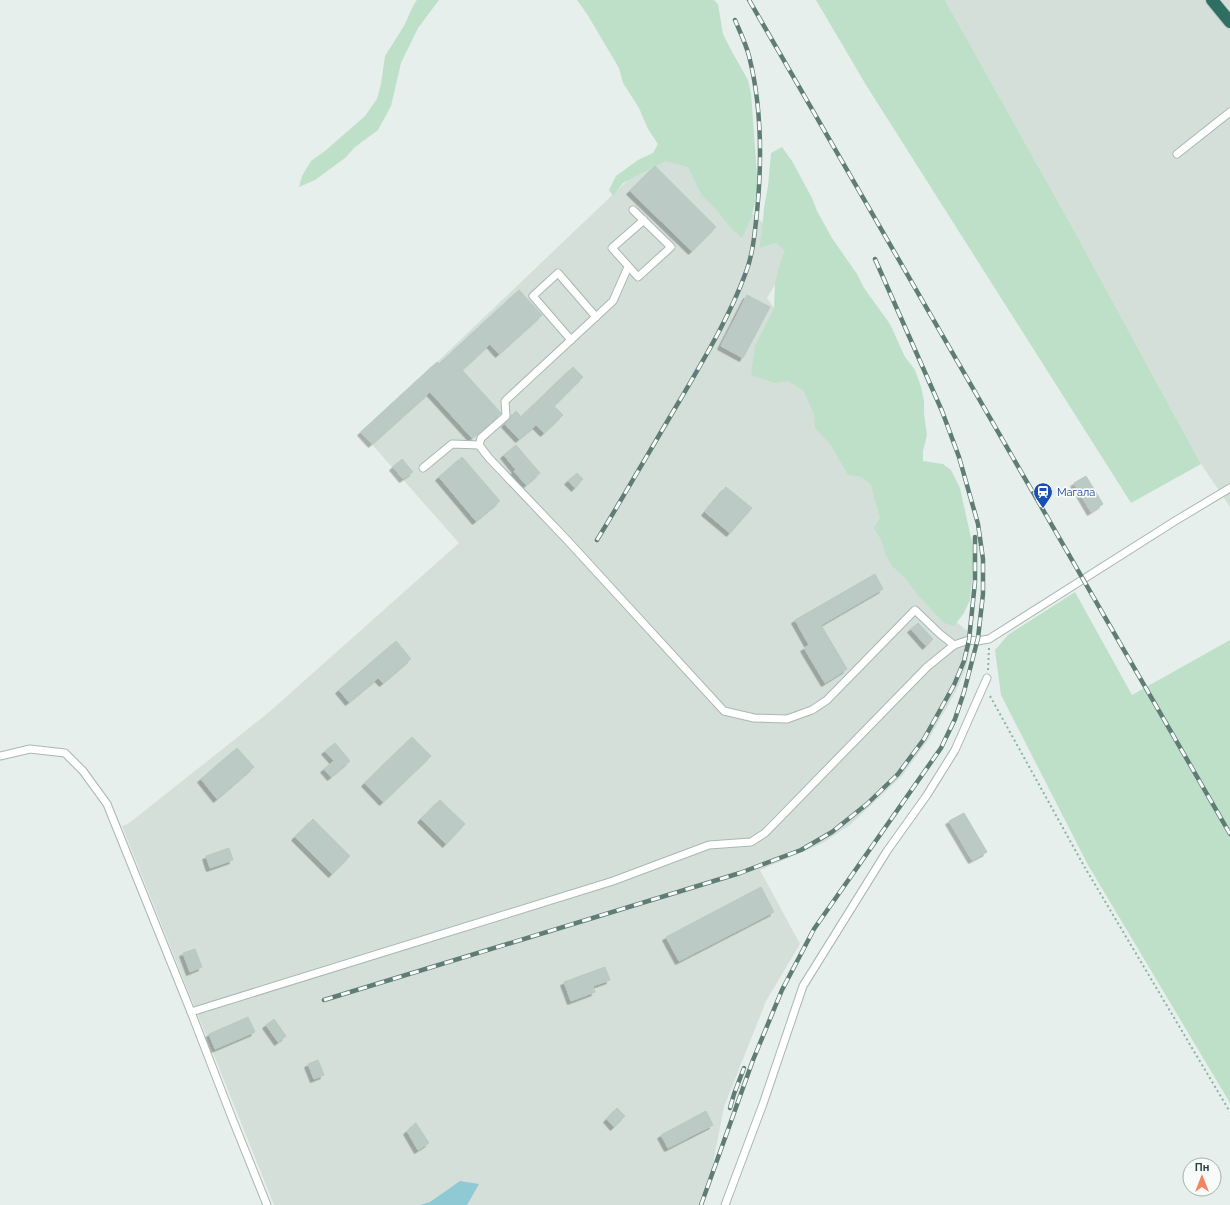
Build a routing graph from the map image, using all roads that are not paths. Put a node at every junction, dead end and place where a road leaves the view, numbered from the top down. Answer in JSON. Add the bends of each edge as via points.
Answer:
{"nodes":[{"id":1,"x":1212,"y":0,"type":"edge"},
{"id":2,"x":1229,"y":20,"type":"edge"},
{"id":3,"x":1230,"y":112,"type":"edge"},
{"id":4,"x":1177,"y":154,"type":"dead end"},
{"id":5,"x":633,"y":210,"type":"dead end"},
{"id":6,"x":644,"y":220,"type":"junction"},
{"id":7,"x":628,"y":267,"type":"junction"},
{"id":8,"x":596,"y":317,"type":"junction"},
{"id":9,"x":571,"y":340,"type":"junction"},
{"id":10,"x":480,"y":445,"type":"junction"},
{"id":11,"x":423,"y":468,"type":"dead end"},
{"id":12,"x":1230,"y":488,"type":"edge"},
{"id":13,"x":954,"y":645,"type":"junction"},
{"id":14,"x":987,"y":678,"type":"road end"},
{"id":15,"x":0,"y":756,"type":"edge"},
{"id":16,"x":191,"y":1012,"type":"junction"},
{"id":17,"x":268,"y":1205,"type":"edge"},
{"id":18,"x":725,"y":1205,"type":"edge"}],
"edges":[{"from":1,"to":2,"type":"highway"},
{"from":3,"to":4,"type":"lane"},
{"from":5,"to":6,"type":"lane"},
{"from":6,"to":7,"type":"lane","via":[[612,248]]},
{"from":6,"to":7,"type":"lane","via":[[671,247],[638,277]]},
{"from":7,"to":8,"type":"lane","via":[[613,301]]},
{"from":8,"to":9,"type":"lane"},
{"from":8,"to":9,"type":"lane","via":[[558,273],[533,296]]},
{"from":9,"to":10,"type":"lane","via":[[505,401],[506,416],[480,438]]},
{"from":10,"to":11,"type":"lane","via":[[452,444]]},
{"from":10,"to":13,"type":"lane","via":[[489,458],[724,711],[754,718],[787,719],[812,710],[827,700],[915,610]]},
{"from":12,"to":13,"type":"lane","via":[[989,639],[969,640]]},
{"from":13,"to":16,"type":"lane","via":[[927,667],[765,833],[751,842],[709,845],[613,881]]},
{"from":14,"to":18,"type":"lane","via":[[955,750],[887,851],[803,986]]},
{"from":15,"to":16,"type":"lane","via":[[30,749],[65,753],[83,771],[107,804]]},
{"from":16,"to":17,"type":"lane"}]}
